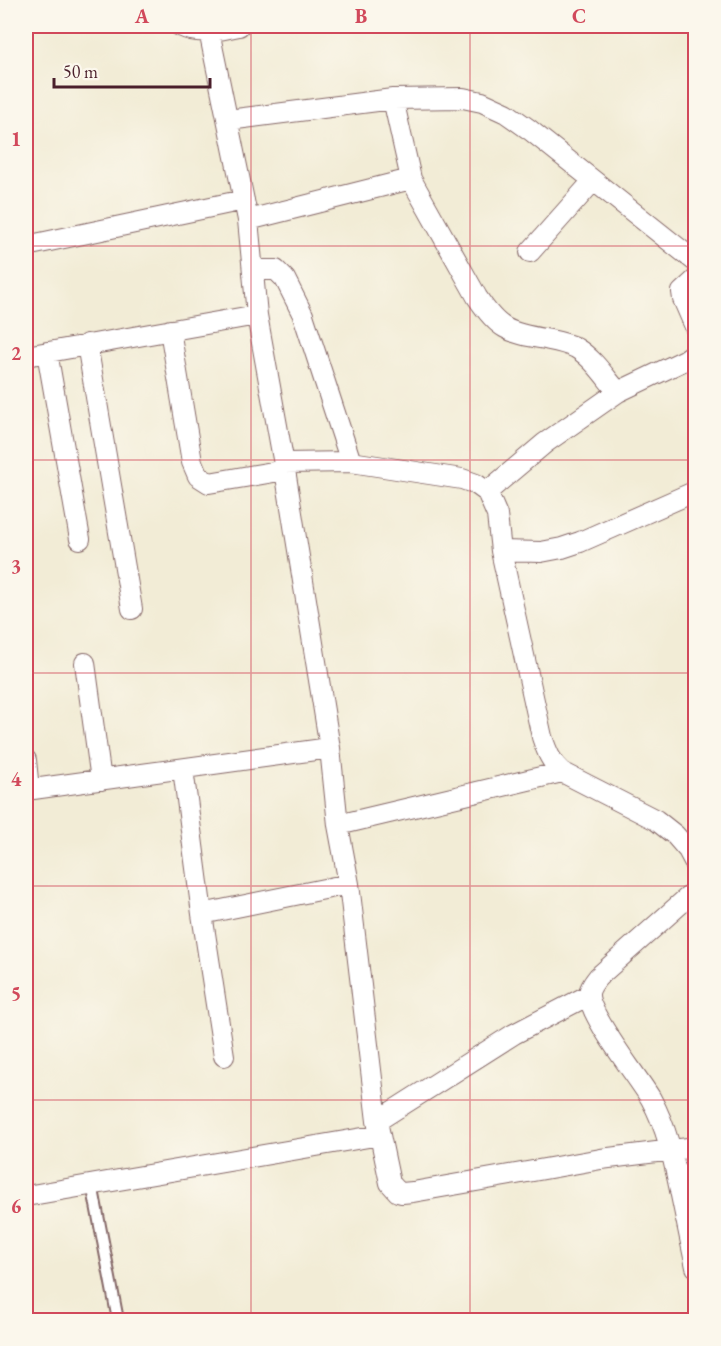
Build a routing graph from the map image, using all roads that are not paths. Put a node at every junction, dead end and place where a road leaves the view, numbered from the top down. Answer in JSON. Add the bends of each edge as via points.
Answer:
{"nodes":[{"id":1,"x":180,"y":26,"type":"edge"},
{"id":2,"x":239,"y":26,"type":"edge"},
{"id":3,"x":209,"y":29,"type":"edge"},
{"id":4,"x":393,"y":99,"type":"junction"},
{"id":5,"x":228,"y":120,"type":"junction"},
{"id":6,"x":411,"y":179,"type":"junction"},
{"id":7,"x":593,"y":181,"type":"junction"},
{"id":8,"x":244,"y":200,"type":"junction"},
{"id":9,"x":248,"y":220,"type":"junction"},
{"id":10,"x":26,"y":246,"type":"edge"},
{"id":11,"x":530,"y":252,"type":"dead end"},
{"id":12,"x":696,"y":262,"type":"edge"},
{"id":13,"x":253,"y":270,"type":"junction"},
{"id":14,"x":696,"y":279,"type":"edge"},
{"id":15,"x":257,"y":315,"type":"junction"},
{"id":16,"x":696,"y":329,"type":"edge"},
{"id":17,"x":170,"y":330,"type":"junction"},
{"id":18,"x":87,"y":344,"type":"junction"},
{"id":19,"x":47,"y":352,"type":"junction"},
{"id":20,"x":696,"y":352,"type":"edge"},
{"id":21,"x":26,"y":356,"type":"edge"},
{"id":22,"x":618,"y":392,"type":"junction"},
{"id":23,"x":351,"y":462,"type":"junction"},
{"id":24,"x":285,"y":466,"type":"junction"},
{"id":25,"x":696,"y":491,"type":"edge"},
{"id":26,"x":487,"y":492,"type":"junction"},
{"id":27,"x":80,"y":539,"type":"dead end"},
{"id":28,"x":501,"y":552,"type":"junction"},
{"id":29,"x":132,"y":609,"type":"dead end"},
{"id":30,"x":85,"y":663,"type":"dead end"},
{"id":31,"x":330,"y":748,"type":"junction"},
{"id":32,"x":26,"y":760,"type":"edge"},
{"id":33,"x":183,"y":769,"type":"junction"},
{"id":34,"x":562,"y":772,"type":"junction"},
{"id":35,"x":101,"y":780,"type":"junction"},
{"id":36,"x":27,"y":790,"type":"edge"},
{"id":37,"x":338,"y":825,"type":"junction"},
{"id":38,"x":696,"y":865,"type":"edge"},
{"id":39,"x":349,"y":884,"type":"junction"},
{"id":40,"x":696,"y":894,"type":"edge"},
{"id":41,"x":201,"y":914,"type":"junction"},
{"id":42,"x":589,"y":995,"type":"junction"},
{"id":43,"x":224,"y":1056,"type":"dead end"},
{"id":44,"x":379,"y":1128,"type":"junction"},
{"id":45,"x":696,"y":1147,"type":"edge"},
{"id":46,"x":672,"y":1150,"type":"junction"},
{"id":47,"x":92,"y":1184,"type":"junction"},
{"id":48,"x":26,"y":1196,"type":"edge"},
{"id":49,"x":696,"y":1267,"type":"edge"},
{"id":50,"x":118,"y":1320,"type":"edge"}],
"edges":[{"from":1,"to":3,"type":"street","via":[[194,31]]},
{"from":2,"to":3,"type":"street"},
{"from":3,"to":5,"type":"street"},
{"from":4,"to":5,"type":"street"},
{"from":4,"to":6,"type":"street"},
{"from":4,"to":7,"type":"street","via":[[463,98],[482,102],[530,130]]},
{"from":5,"to":8,"type":"street"},
{"from":6,"to":9,"type":"street"},
{"from":6,"to":22,"type":"street","via":[[495,322],[521,335],[575,348],[590,359]]},
{"from":7,"to":11,"type":"street"},
{"from":7,"to":12,"type":"street"},
{"from":8,"to":9,"type":"street"},
{"from":8,"to":10,"type":"street"},
{"from":9,"to":13,"type":"street"},
{"from":13,"to":15,"type":"street"},
{"from":13,"to":23,"type":"street","via":[[276,270],[290,288],[303,315]]},
{"from":14,"to":16,"type":"street","via":[[682,292]]},
{"from":15,"to":17,"type":"street"},
{"from":15,"to":24,"type":"street"},
{"from":17,"to":18,"type":"street"},
{"from":17,"to":24,"type":"street","via":[[192,462],[198,476],[209,483]]},
{"from":18,"to":19,"type":"street"},
{"from":18,"to":29,"type":"street"},
{"from":19,"to":21,"type":"street"},
{"from":19,"to":27,"type":"street"},
{"from":20,"to":22,"type":"street"},
{"from":22,"to":26,"type":"street","via":[[545,443]]},
{"from":23,"to":24,"type":"street"},
{"from":23,"to":26,"type":"street","via":[[462,479]]},
{"from":24,"to":31,"type":"street"},
{"from":25,"to":28,"type":"street","via":[[562,548]]},
{"from":26,"to":28,"type":"street","via":[[497,515]]},
{"from":28,"to":34,"type":"street","via":[[542,737],[553,764]]},
{"from":30,"to":35,"type":"street"},
{"from":31,"to":33,"type":"street"},
{"from":31,"to":37,"type":"street"},
{"from":32,"to":36,"type":"street"},
{"from":33,"to":35,"type":"street"},
{"from":33,"to":41,"type":"street"},
{"from":34,"to":37,"type":"street"},
{"from":34,"to":38,"type":"street","via":[[656,820],[675,835]]},
{"from":35,"to":36,"type":"street"},
{"from":37,"to":39,"type":"street"},
{"from":39,"to":41,"type":"street"},
{"from":39,"to":44,"type":"street"},
{"from":40,"to":42,"type":"street","via":[[598,977]]},
{"from":41,"to":43,"type":"street"},
{"from":42,"to":44,"type":"street","via":[[514,1034]]},
{"from":42,"to":46,"type":"street","via":[[592,1009],[651,1099]]},
{"from":44,"to":46,"type":"street","via":[[390,1182],[402,1193]]},
{"from":44,"to":47,"type":"street"},
{"from":45,"to":46,"type":"street"},
{"from":46,"to":49,"type":"street"},
{"from":47,"to":48,"type":"street"},
{"from":47,"to":50,"type":"lane"}]}
